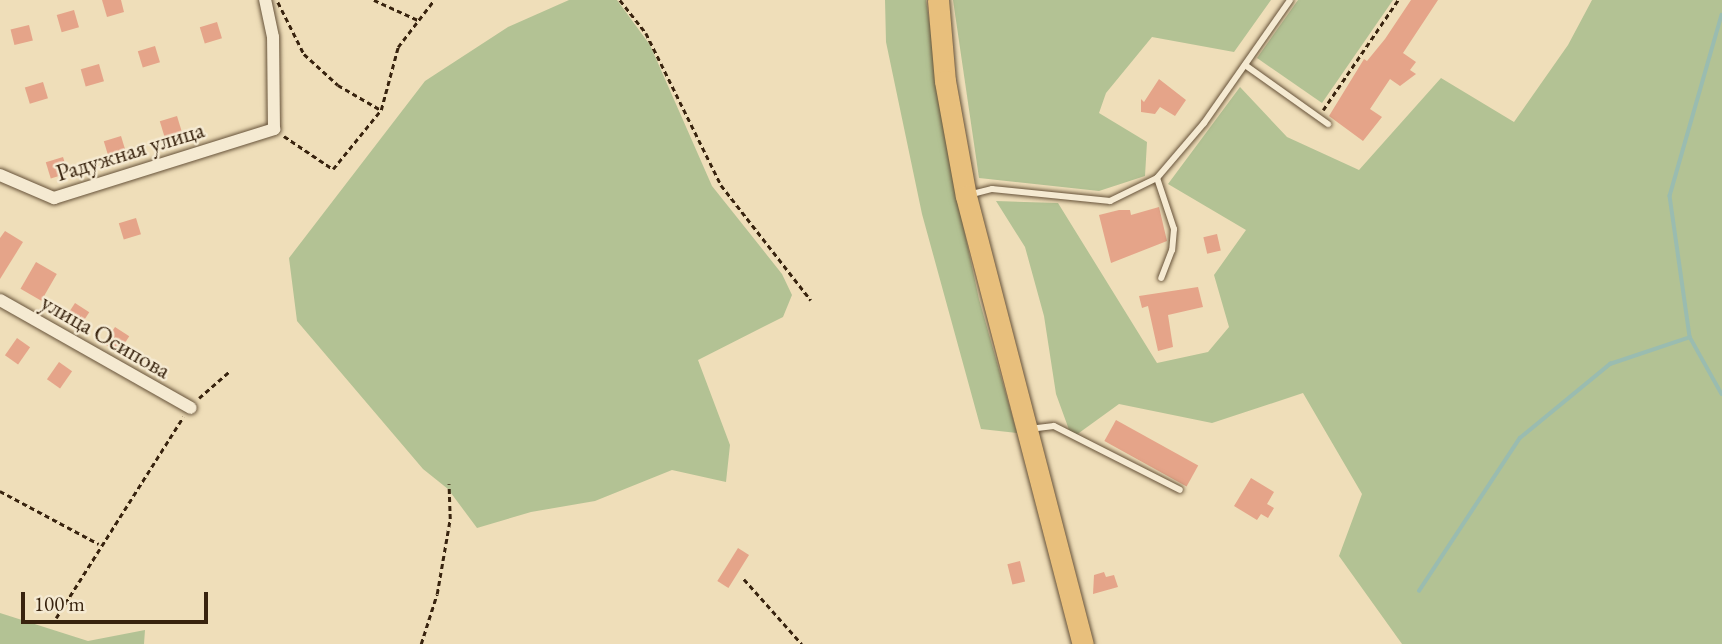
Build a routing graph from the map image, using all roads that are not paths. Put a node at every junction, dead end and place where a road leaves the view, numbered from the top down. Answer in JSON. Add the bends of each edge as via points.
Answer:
{"nodes":[{"id":1,"x":265,"y":0,"type":"edge"},
{"id":2,"x":938,"y":0,"type":"edge"},
{"id":3,"x":1290,"y":0,"type":"edge"},
{"id":4,"x":1245,"y":65,"type":"junction"},
{"id":5,"x":1328,"y":124,"type":"dead end"},
{"id":6,"x":0,"y":175,"type":"edge"},
{"id":7,"x":1157,"y":178,"type":"junction"},
{"id":8,"x":966,"y":195,"type":"junction"},
{"id":9,"x":1161,"y":278,"type":"dead end"},
{"id":10,"x":0,"y":300,"type":"edge"},
{"id":11,"x":191,"y":408,"type":"road end"},
{"id":12,"x":1027,"y":430,"type":"junction"},
{"id":13,"x":1180,"y":490,"type":"dead end"},
{"id":14,"x":1083,"y":644,"type":"edge"}],
"edges":[{"from":1,"to":6,"type":"street","name":"Радужная улица","via":[[273,37],[274,129],[54,198]]},
{"from":2,"to":8,"type":"main road","via":[[945,81]]},
{"from":3,"to":4,"type":"lane"},
{"from":4,"to":5,"type":"lane"},
{"from":4,"to":7,"type":"lane"},
{"from":7,"to":8,"type":"lane","via":[[1110,201],[992,189]]},
{"from":7,"to":9,"type":"lane","via":[[1174,229]]},
{"from":8,"to":12,"type":"main road"},
{"from":10,"to":11,"type":"street","name":"улица Осипова"},
{"from":12,"to":13,"type":"lane","via":[[1054,426]]},
{"from":12,"to":14,"type":"main road"}]}
